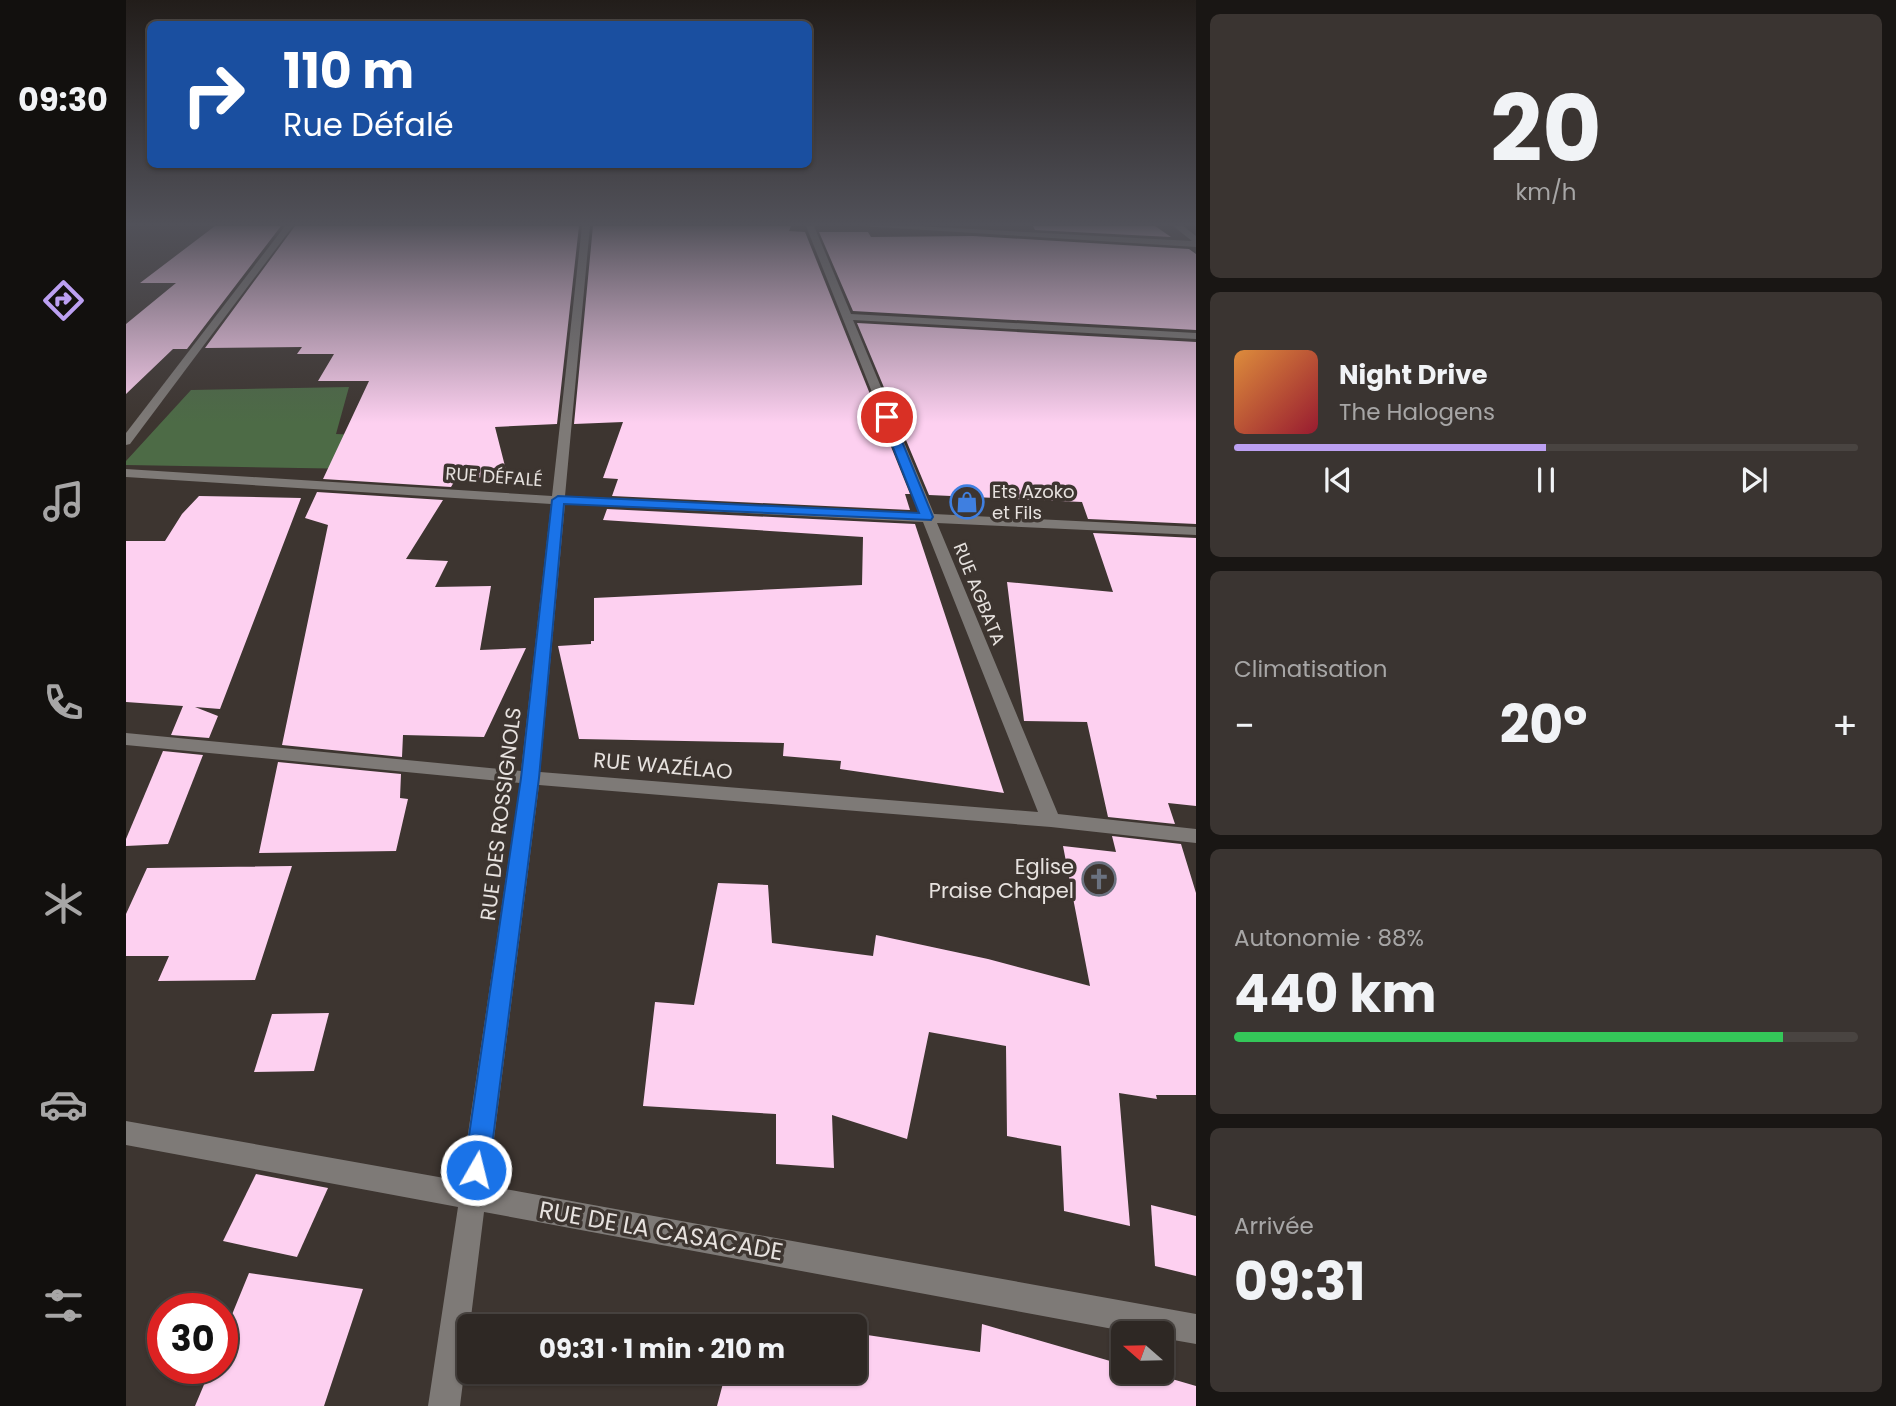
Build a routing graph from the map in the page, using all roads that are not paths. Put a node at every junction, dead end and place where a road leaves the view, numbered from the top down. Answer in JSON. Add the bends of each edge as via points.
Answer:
{"nodes":[{"id":1,"x":239,"y":292,"type":"edge"},
{"id":2,"x":579,"y":292,"type":"edge"},
{"id":3,"x":837,"y":292,"type":"edge"},
{"id":4,"x":847,"y":317,"type":"junction"},
{"id":5,"x":1196,"y":336,"type":"edge"},
{"id":6,"x":126,"y":441,"type":"edge"},
{"id":7,"x":126,"y":473,"type":"edge"},
{"id":8,"x":558,"y":500,"type":"junction"},
{"id":9,"x":927,"y":517,"type":"junction"},
{"id":10,"x":1196,"y":531,"type":"edge"},
{"id":11,"x":126,"y":739,"type":"edge"},
{"id":12,"x":530,"y":778,"type":"junction"},
{"id":13,"x":1051,"y":820,"type":"junction"},
{"id":14,"x":1196,"y":836,"type":"edge"},
{"id":15,"x":126,"y":1133,"type":"edge"},
{"id":16,"x":473,"y":1196,"type":"junction"},
{"id":17,"x":1196,"y":1329,"type":"edge"},
{"id":18,"x":444,"y":1406,"type":"edge"}],
"edges":[{"from":1,"to":6,"type":"street"},
{"from":2,"to":8,"type":"street","name":"RUE DES ROSSIGNOLS"},
{"from":3,"to":4,"type":"street","name":"RUE AGBATA"},
{"from":4,"to":5,"type":"street"},
{"from":4,"to":9,"type":"street","name":"RUE AGBATA"},
{"from":7,"to":8,"type":"street","name":"RUE DÉFALÉ"},
{"from":8,"to":9,"type":"street","name":"RUE DÉFALÉ"},
{"from":8,"to":12,"type":"street","name":"RUE DES ROSSIGNOLS"},
{"from":9,"to":10,"type":"street","name":"RUE DÉFALÉ"},
{"from":9,"to":13,"type":"street","name":"RUE AGBATA"},
{"from":11,"to":12,"type":"street","name":"RUE WAZÉLAO"},
{"from":12,"to":13,"type":"street","name":"RUE WAZÉLAO"},
{"from":12,"to":16,"type":"street","name":"RUE DES ROSSIGNOLS"},
{"from":13,"to":14,"type":"street","name":"RUE WAZÉLAO"},
{"from":15,"to":16,"type":"street","name":"RUE DE LA CASACADE"},
{"from":16,"to":17,"type":"street","name":"RUE DE LA CASACADE"},
{"from":16,"to":18,"type":"street","name":"RUE DES ROSSIGNOLS"}]}
